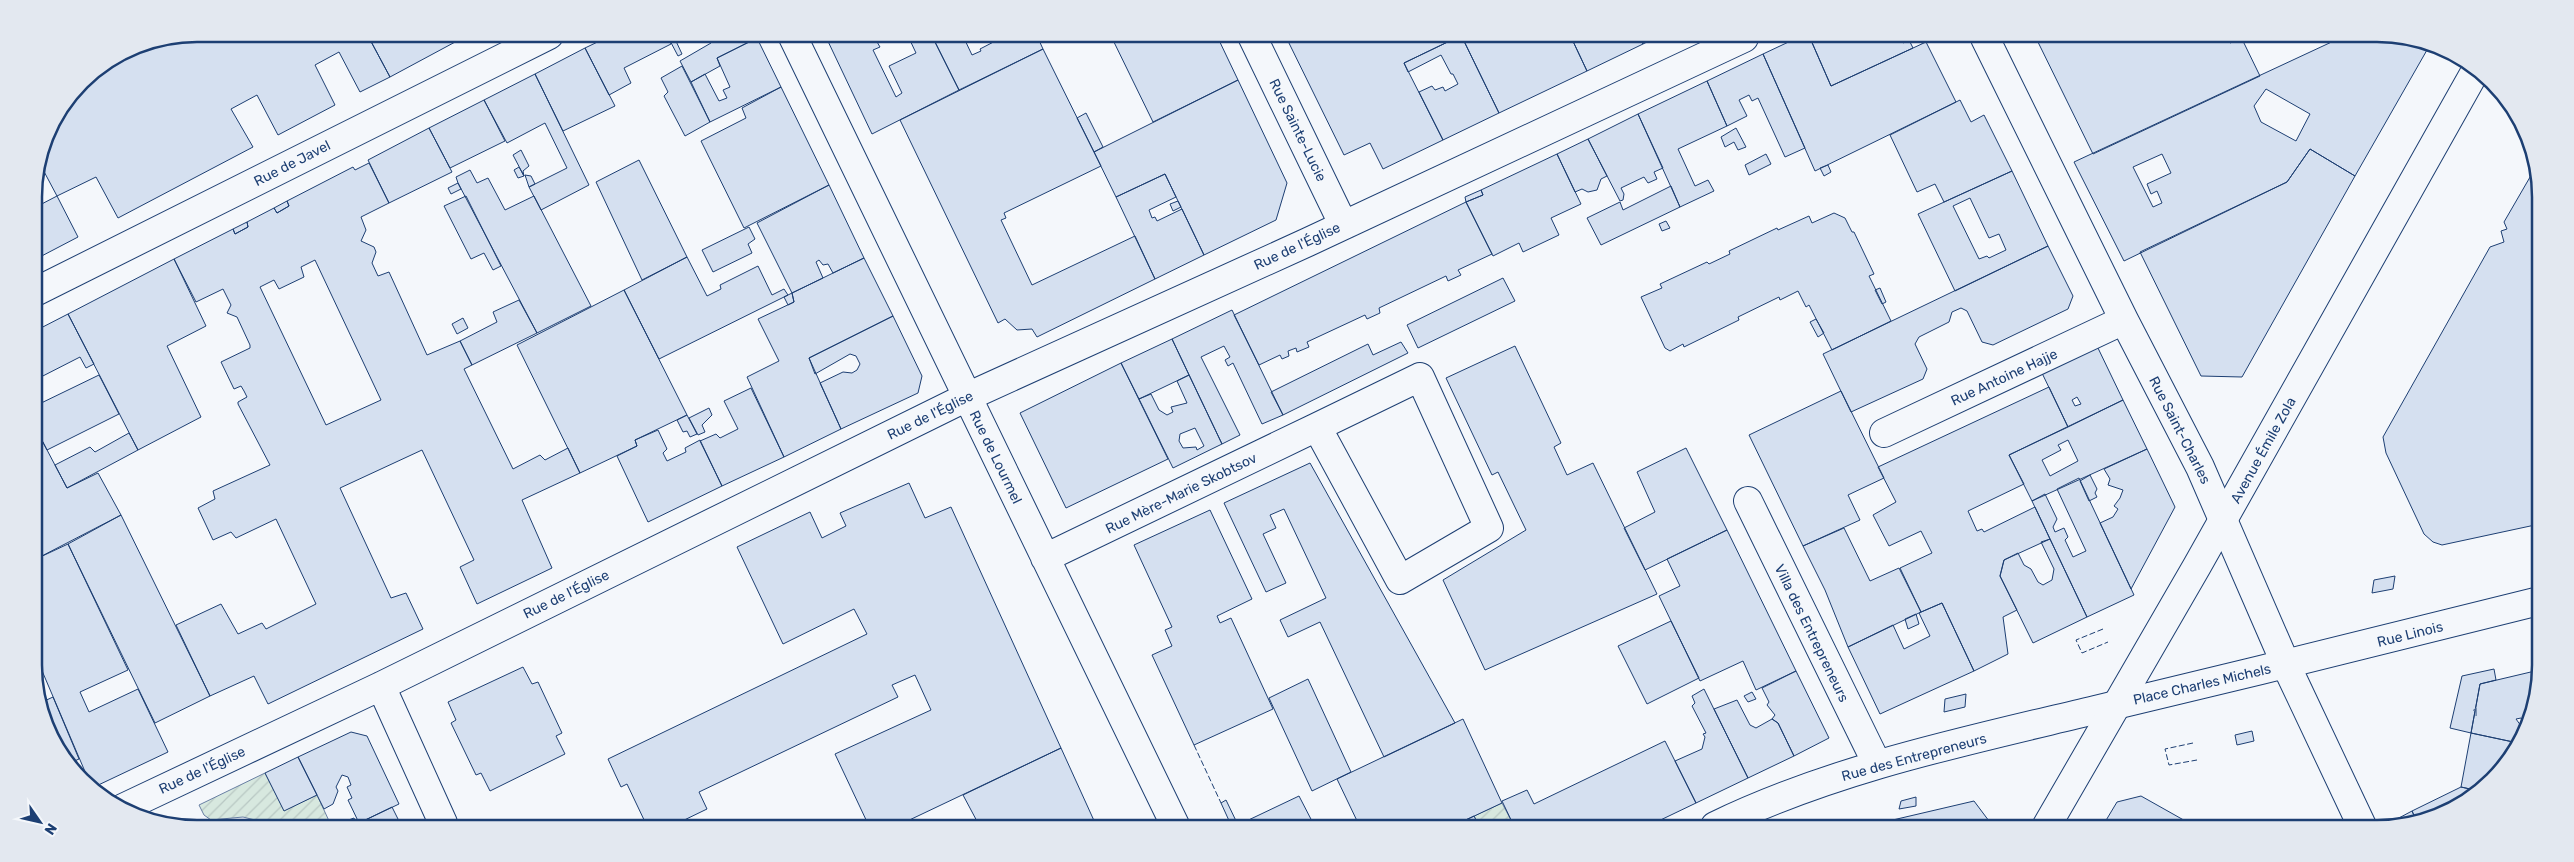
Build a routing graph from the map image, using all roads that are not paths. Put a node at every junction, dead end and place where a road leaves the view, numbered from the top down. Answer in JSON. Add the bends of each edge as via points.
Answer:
{"nodes":[{"id":1,"x":1735,"y":42,"type":"edge"},
{"id":2,"x":1987,"y":42,"type":"edge"},
{"id":3,"x":532,"y":43,"type":"edge"},
{"id":4,"x":796,"y":43,"type":"edge"},
{"id":5,"x":1255,"y":43,"type":"edge"},
{"id":6,"x":2472,"y":76,"type":"edge"},
{"id":7,"x":1343,"y":224,"type":"junction"},
{"id":8,"x":43,"y":288,"type":"edge"},
{"id":9,"x":2124,"y":320,"type":"junction"},
{"id":10,"x":967,"y":397,"type":"junction"},
{"id":11,"x":1317,"y":427,"type":"junction"},
{"id":12,"x":1884,"y":433,"type":"dead end"},
{"id":13,"x":1748,"y":502,"type":"dead end"},
{"id":14,"x":2223,"y":520,"type":"junction"},
{"id":15,"x":1045,"y":558,"type":"junction"},
{"id":16,"x":2532,"y":603,"type":"edge"},
{"id":17,"x":2286,"y":665,"type":"junction"},
{"id":18,"x":381,"y":686,"type":"junction"},
{"id":19,"x":2118,"y":704,"type":"junction"},
{"id":20,"x":1877,"y":764,"type":"junction"},
{"id":21,"x":131,"y":804,"type":"edge"},
{"id":22,"x":1729,"y":819,"type":"edge"},
{"id":23,"x":2051,"y":819,"type":"edge"},
{"id":24,"x":2359,"y":819,"type":"edge"},
{"id":25,"x":443,"y":820,"type":"edge"},
{"id":26,"x":1171,"y":820,"type":"edge"}],
"edges":[{"from":1,"to":7,"type":"street","name":"Rue de l'Église"},
{"from":2,"to":9,"type":"street","name":"Rue Saint-Charles"},
{"from":3,"to":8,"type":"street","name":"Rue de Javel"},
{"from":4,"to":10,"type":"street","name":"Rue de Lourmel"},
{"from":5,"to":7,"type":"street","name":"Rue Sainte-Lucie"},
{"from":6,"to":14,"type":"street","name":"Avenue Émile Zola"},
{"from":7,"to":10,"type":"street","name":"Rue de l'Église"},
{"from":9,"to":12,"type":"street","name":"Rue Antoine Hajje"},
{"from":9,"to":14,"type":"street","name":"Rue Saint-Charles","via":[[2200,467]]},
{"from":10,"to":15,"type":"street","name":"Rue de Lourmel"},
{"from":10,"to":18,"type":"street","name":"Rue de l'Église"},
{"from":11,"to":11,"type":"street","name":"Rue Mère-Marie Skobtsov","via":[[1400,580],[1488,528],[1420,377]]},
{"from":11,"to":15,"type":"street","name":"Rue Mère-Marie Skobtsov"},
{"from":13,"to":20,"type":"street","name":"Villa des Entrepreneurs"},
{"from":14,"to":17,"type":"street","name":"Rue Saint-Charles"},
{"from":14,"to":19,"type":"street","name":"Avenue Émile Zola"},
{"from":15,"to":26,"type":"street","name":"Rue de Lourmel"},
{"from":16,"to":17,"type":"street","name":"Rue Linois"},
{"from":17,"to":19,"type":"street","name":"Place Charles Michels"},
{"from":17,"to":24,"type":"street","name":"Rue Saint-Charles"},
{"from":18,"to":21,"type":"street","name":"Rue de l'Église"},
{"from":18,"to":25,"type":"street"},
{"from":19,"to":20,"type":"street","name":"Rue des Entrepreneurs"},
{"from":19,"to":23,"type":"street","name":"Avenue Émile Zola"},
{"from":20,"to":22,"type":"street","name":"Rue des Entrepreneurs","via":[[1763,803]]}]}
